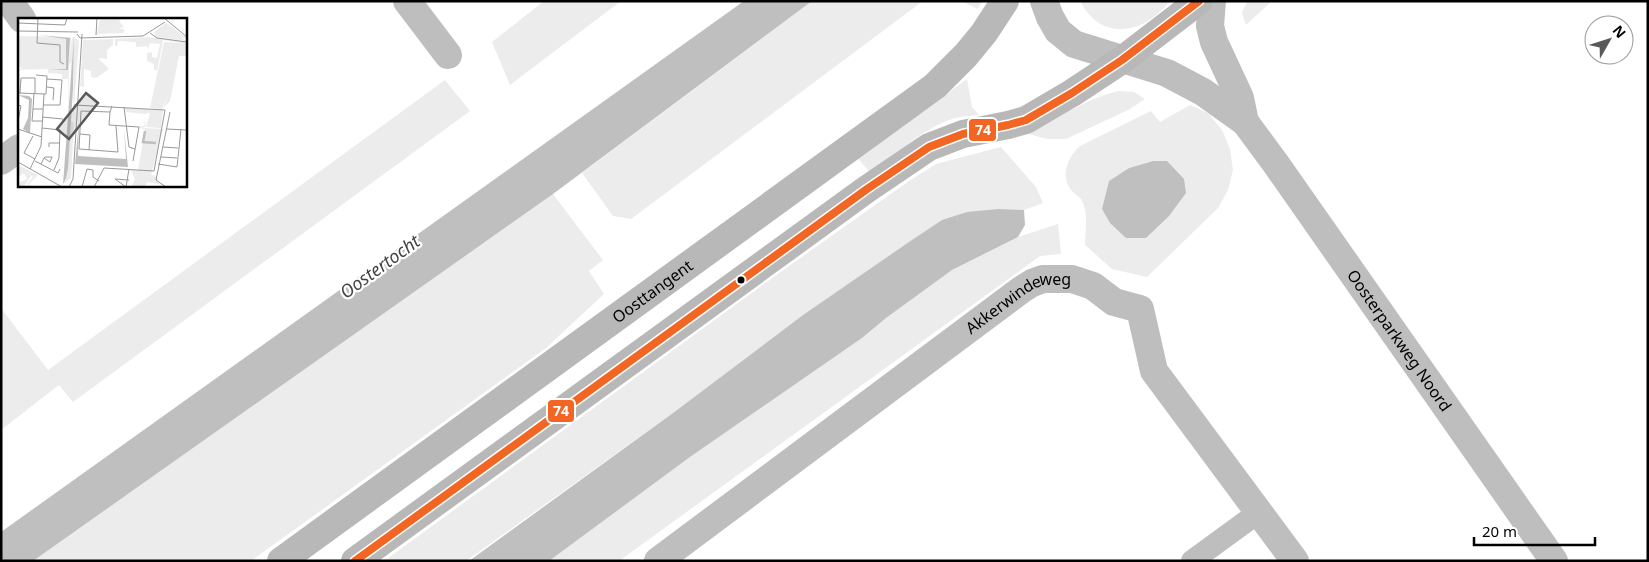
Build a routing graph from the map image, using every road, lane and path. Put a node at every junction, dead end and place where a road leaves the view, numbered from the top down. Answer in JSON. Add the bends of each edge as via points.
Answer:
{"nodes":[{"id":1,"x":8,"y":1,"type":"edge"},
{"id":2,"x":407,"y":1,"type":"edge"},
{"id":3,"x":1005,"y":1,"type":"edge"},
{"id":4,"x":1044,"y":1,"type":"edge"},
{"id":5,"x":1199,"y":1,"type":"edge"},
{"id":6,"x":1212,"y":1,"type":"edge"},
{"id":7,"x":21,"y":18,"type":"edge"},
{"id":8,"x":448,"y":55,"type":"dead end"},
{"id":9,"x":1122,"y":60,"type":"junction"},
{"id":10,"x":1245,"y":122,"type":"junction"},
{"id":11,"x":18,"y":149,"type":"edge"},
{"id":12,"x":1,"y":161,"type":"edge"},
{"id":13,"x":1259,"y":512,"type":"junction"},
{"id":14,"x":662,"y":558,"type":"edge"},
{"id":15,"x":280,"y":561,"type":"edge"},
{"id":16,"x":355,"y":561,"type":"edge"},
{"id":17,"x":1192,"y":561,"type":"edge"},
{"id":18,"x":1295,"y":561,"type":"edge"},
{"id":19,"x":1554,"y":561,"type":"edge"}],
"edges":[{"from":1,"to":7,"type":"street"},
{"from":2,"to":8,"type":"street"},
{"from":3,"to":15,"type":"main road","name":"Oosttangent","via":[[972,48],[935,86]]},
{"from":4,"to":9,"type":"street","name":"Oosterparkweg Noord","via":[[1058,31],[1074,44]]},
{"from":5,"to":9,"type":"main road"},
{"from":6,"to":10,"type":"street","name":"Oosterparkweg Noord","via":[[1212,34],[1240,98]]},
{"from":9,"to":10,"type":"street","name":"Oosterparkweg Noord","via":[[1167,73],[1203,92]]},
{"from":9,"to":16,"type":"main road","via":[[1026,120],[963,134],[929,147]]},
{"from":10,"to":19,"type":"street","name":"Oosterparkweg Noord"},
{"from":11,"to":12,"type":"street"},
{"from":13,"to":14,"type":"street","name":"Akkerwindeweg","via":[[1154,371],[1140,309],[1114,302],[1093,286],[1072,279],[1043,278],[1021,290]]},
{"from":13,"to":17,"type":"lane"},
{"from":13,"to":18,"type":"street","name":"Akkerwindeweg"}]}
